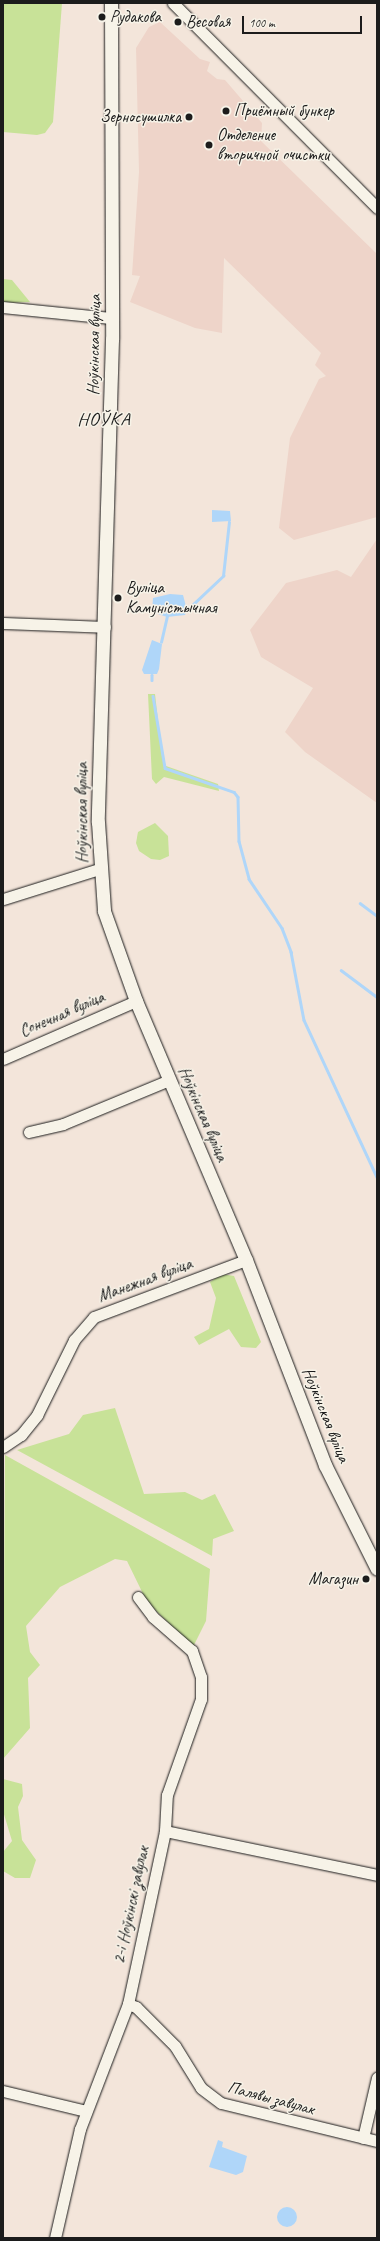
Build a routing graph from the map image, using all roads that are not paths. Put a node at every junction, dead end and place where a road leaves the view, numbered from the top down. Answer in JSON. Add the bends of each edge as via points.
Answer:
{"nodes":[{"id":1,"x":111,"y":3,"type":"edge"},
{"id":2,"x":173,"y":3,"type":"edge"},
{"id":3,"x":377,"y":208,"type":"edge"},
{"id":4,"x":3,"y":308,"type":"edge"},
{"id":5,"x":112,"y":318,"type":"junction"},
{"id":6,"x":3,"y":623,"type":"edge"},
{"id":7,"x":105,"y":627,"type":"junction"},
{"id":8,"x":99,"y":869,"type":"junction"},
{"id":9,"x":3,"y":900,"type":"edge"},
{"id":10,"x":136,"y":1002,"type":"junction"},
{"id":11,"x":3,"y":1059,"type":"edge"},
{"id":12,"x":169,"y":1080,"type":"junction"},
{"id":13,"x":29,"y":1132,"type":"dead end"},
{"id":14,"x":246,"y":1260,"type":"junction"},
{"id":15,"x":3,"y":1447,"type":"edge"},
{"id":16,"x":377,"y":1569,"type":"edge"},
{"id":17,"x":138,"y":1597,"type":"dead end"},
{"id":18,"x":165,"y":1831,"type":"junction"},
{"id":19,"x":377,"y":1875,"type":"edge"},
{"id":20,"x":128,"y":2004,"type":"junction"},
{"id":21,"x":377,"y":2078,"type":"edge"},
{"id":22,"x":3,"y":2092,"type":"edge"},
{"id":23,"x":86,"y":2111,"type":"junction"},
{"id":24,"x":363,"y":2138,"type":"junction"},
{"id":25,"x":377,"y":2141,"type":"edge"},
{"id":26,"x":54,"y":2238,"type":"edge"}],
"edges":[{"from":1,"to":5,"type":"main road","name":"Ноўкінская вуліца"},
{"from":2,"to":3,"type":"street"},
{"from":4,"to":5,"type":"street"},
{"from":5,"to":7,"type":"main road","name":"Ноўкінская вуліца"},
{"from":6,"to":7,"type":"street"},
{"from":7,"to":8,"type":"main road","name":"Ноўкінская вуліца"},
{"from":8,"to":9,"type":"street"},
{"from":8,"to":10,"type":"main road","name":"Ноўкінская вуліца","via":[[104,912]]},
{"from":10,"to":11,"type":"street","name":"Сонечная вуліца"},
{"from":10,"to":12,"type":"main road","name":"Ноўкінская вуліца"},
{"from":12,"to":13,"type":"street","via":[[82,1117]]},
{"from":12,"to":14,"type":"main road","name":"Ноўкінская вуліца"},
{"from":14,"to":15,"type":"street","name":"Манежная вуліца","via":[[94,1317],[74,1340],[37,1415],[21,1435]]},
{"from":14,"to":16,"type":"main road","name":"Ноўкінская вуліца","via":[[325,1465]]},
{"from":17,"to":18,"type":"street","name":"2-і Ноўкінскі завулак","via":[[153,1617],[192,1651],[201,1677],[201,1699],[167,1795]]},
{"from":18,"to":19,"type":"street"},
{"from":18,"to":20,"type":"street","name":"2-і Ноўкінскі завулак"},
{"from":20,"to":23,"type":"street","name":"2-і Ноўкінскі завулак"},
{"from":20,"to":24,"type":"street","name":"Палявы завулак","via":[[140,2010],[175,2046],[201,2088],[221,2104]]},
{"from":21,"to":24,"type":"street"},
{"from":22,"to":23,"type":"street"},
{"from":23,"to":26,"type":"street","name":"2-і Ноўкінскі завулак"},
{"from":24,"to":25,"type":"street","name":"Палявы завулак"}]}
